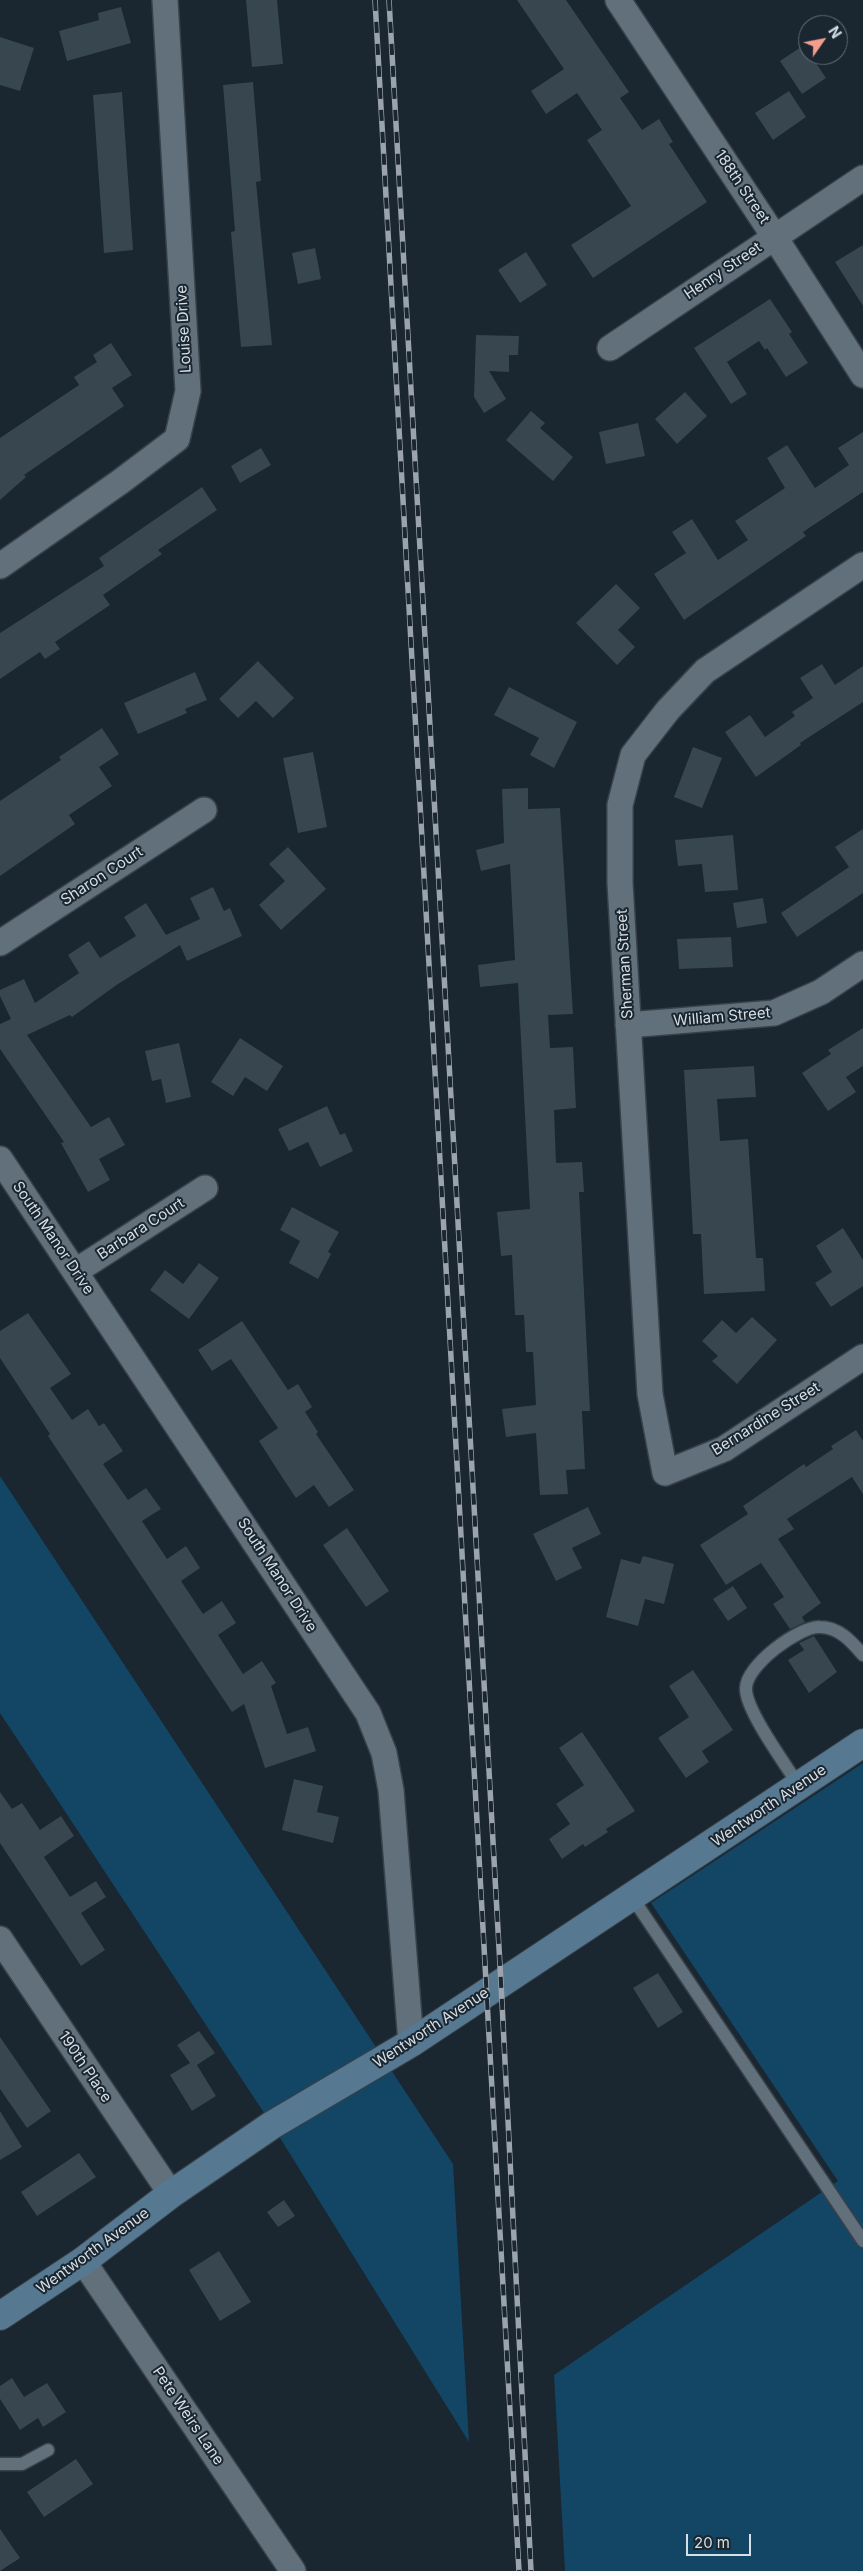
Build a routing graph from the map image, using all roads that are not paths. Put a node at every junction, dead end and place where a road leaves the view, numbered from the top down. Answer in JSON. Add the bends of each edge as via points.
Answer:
{"nodes":[{"id":1,"x":165,"y":0,"type":"edge"},
{"id":2,"x":618,"y":0,"type":"edge"},
{"id":3,"x":863,"y":178,"type":"edge"},
{"id":4,"x":774,"y":236,"type":"junction"},
{"id":5,"x":610,"y":348,"type":"dead end"},
{"id":6,"x":863,"y":375,"type":"edge"},
{"id":7,"x":863,"y":565,"type":"edge"},
{"id":8,"x":0,"y":566,"type":"edge"},
{"id":9,"x":204,"y":810,"type":"dead end"},
{"id":10,"x":0,"y":943,"type":"edge"},
{"id":11,"x":863,"y":964,"type":"edge"},
{"id":12,"x":628,"y":1025,"type":"junction"},
{"id":13,"x":0,"y":1159,"type":"edge"},
{"id":14,"x":205,"y":1188,"type":"dead end"},
{"id":15,"x":76,"y":1271,"type":"junction"},
{"id":16,"x":863,"y":1358,"type":"edge"},
{"id":17,"x":665,"y":1473,"type":"joint"},
{"id":18,"x":863,"y":1655,"type":"edge"},
{"id":19,"x":863,"y":1743,"type":"edge"},
{"id":20,"x":799,"y":1786,"type":"junction"},
{"id":21,"x":632,"y":1896,"type":"junction"},
{"id":22,"x":0,"y":1939,"type":"edge"},
{"id":23,"x":411,"y":2043,"type":"junction"},
{"id":24,"x":171,"y":2194,"type":"junction"},
{"id":25,"x":863,"y":2241,"type":"edge"},
{"id":26,"x":83,"y":2261,"type":"junction"},
{"id":27,"x":0,"y":2316,"type":"edge"},
{"id":28,"x":48,"y":2450,"type":"dead end"},
{"id":29,"x":0,"y":2464,"type":"edge"},
{"id":30,"x":293,"y":2571,"type":"edge"}],
"edges":[{"from":1,"to":8,"type":"street","name":"Louise Drive","via":[[188,391],[177,439]]},
{"from":2,"to":4,"type":"street","name":"188th Street"},
{"from":3,"to":4,"type":"street","name":"Henry Street"},
{"from":4,"to":5,"type":"street","name":"Henry Street"},
{"from":4,"to":6,"type":"street","name":"188th Street"},
{"from":7,"to":12,"type":"street","name":"Sherman Street","via":[[705,671],[668,710],[633,755],[620,805],[620,883]]},
{"from":9,"to":10,"type":"street","name":"Sharon Court"},
{"from":11,"to":12,"type":"street","name":"William Street","via":[[821,992],[774,1013]]},
{"from":12,"to":17,"type":"street","name":"Sherman Street","via":[[650,1394]]},
{"from":13,"to":15,"type":"street","name":"South Manor Drive"},
{"from":14,"to":15,"type":"street","name":"Barbara Court"},
{"from":15,"to":23,"type":"street","name":"South Manor Drive","via":[[368,1713],[384,1753],[391,1790]]},
{"from":16,"to":17,"type":"street","name":"Bernardine Street","via":[[724,1449]]},
{"from":18,"to":20,"type":"lane","via":[[836,1631],[810,1627],[758,1663],[750,1675],[745,1689],[750,1705]]},
{"from":19,"to":20,"type":"street","name":"Wentworth Avenue"},
{"from":20,"to":21,"type":"street","name":"Wentworth Avenue"},
{"from":21,"to":23,"type":"street","name":"Wentworth Avenue"},
{"from":21,"to":25,"type":"lane"},
{"from":22,"to":24,"type":"street","name":"190th Place"},
{"from":23,"to":24,"type":"street","name":"Wentworth Avenue","via":[[272,2125]]},
{"from":24,"to":26,"type":"street","name":"Wentworth Avenue"},
{"from":26,"to":27,"type":"street","name":"Wentworth Avenue"},
{"from":26,"to":30,"type":"street","name":"Pete Weirs Lane"},
{"from":28,"to":29,"type":"lane","via":[[22,2464]]}]}
